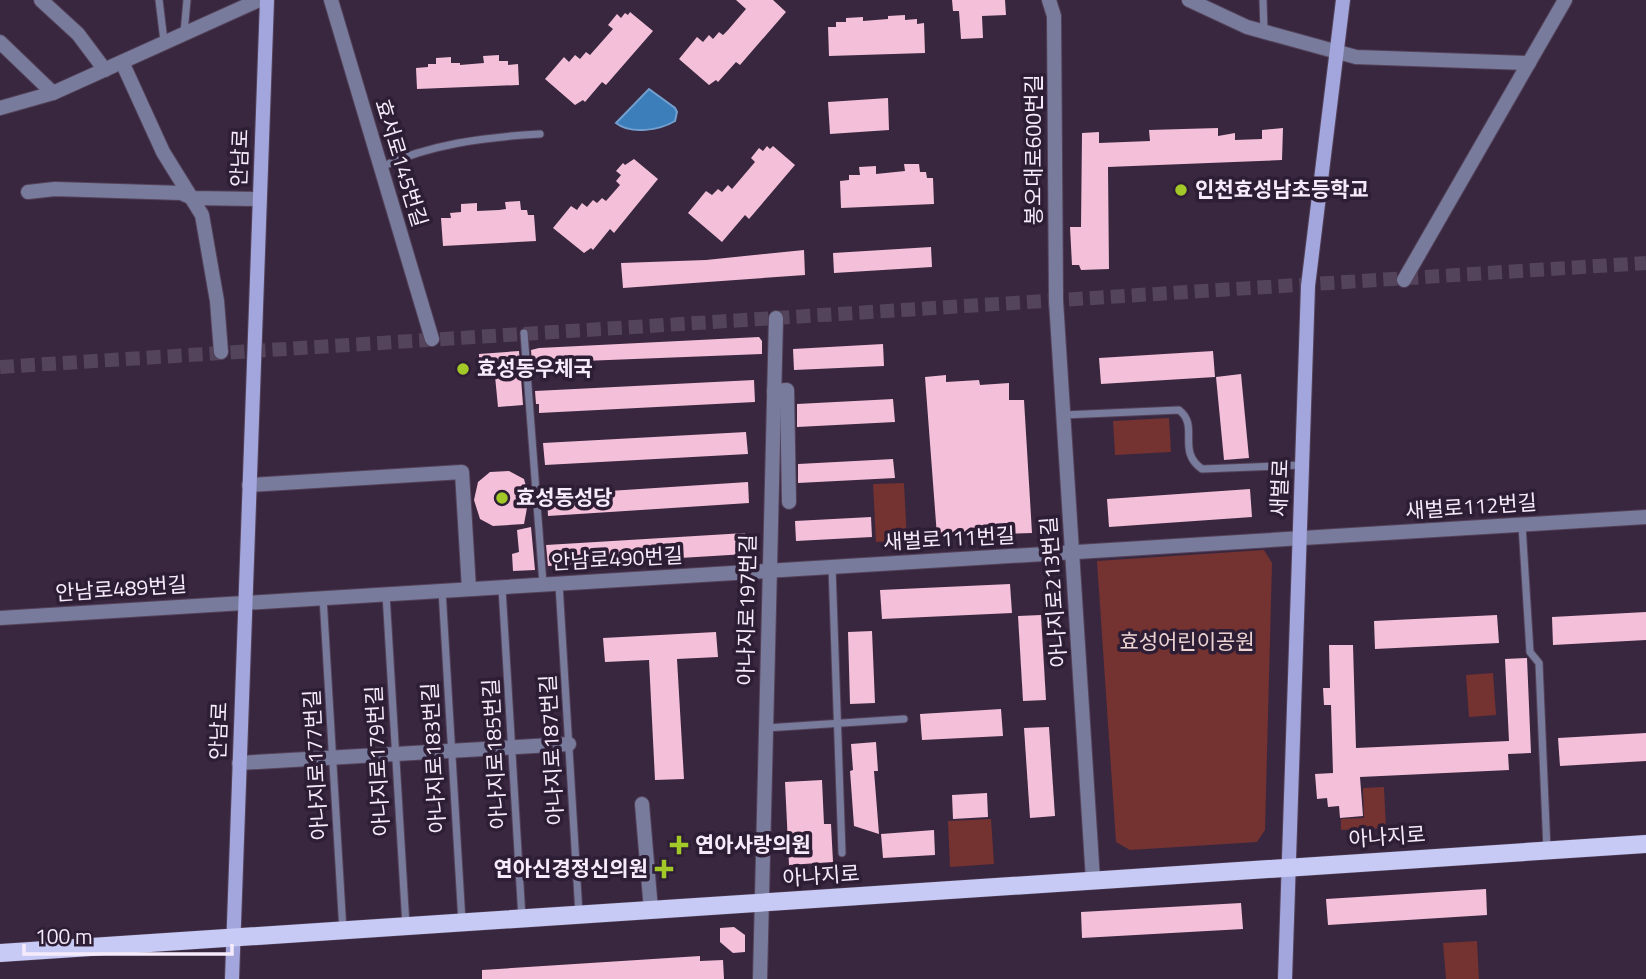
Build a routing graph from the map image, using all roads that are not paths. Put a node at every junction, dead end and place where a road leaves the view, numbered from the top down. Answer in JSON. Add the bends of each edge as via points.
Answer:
{"nodes":[{"id":1,"x":41,"y":0,"type":"edge"},
{"id":2,"x":159,"y":0,"type":"edge"},
{"id":3,"x":187,"y":0,"type":"edge"},
{"id":4,"x":259,"y":0,"type":"edge"},
{"id":5,"x":267,"y":0,"type":"edge"},
{"id":6,"x":331,"y":0,"type":"edge"},
{"id":7,"x":1049,"y":0,"type":"edge"},
{"id":8,"x":1189,"y":0,"type":"edge"},
{"id":9,"x":1263,"y":0,"type":"edge"},
{"id":10,"x":1343,"y":0,"type":"edge"},
{"id":11,"x":1565,"y":0,"type":"edge"},
{"id":12,"x":1264,"y":32,"type":"junction"},
{"id":13,"x":184,"y":33,"type":"junction"},
{"id":14,"x":164,"y":41,"type":"junction"},
{"id":15,"x":0,"y":42,"type":"edge"},
{"id":16,"x":1337,"y":52,"type":"junction"},
{"id":17,"x":122,"y":62,"type":"junction"},
{"id":18,"x":1529,"y":63,"type":"junction"},
{"id":19,"x":105,"y":69,"type":"junction"},
{"id":20,"x":53,"y":93,"type":"junction"},
{"id":21,"x":0,"y":108,"type":"edge"},
{"id":22,"x":540,"y":134,"type":"dead end"},
{"id":23,"x":381,"y":168,"type":"junction"},
{"id":24,"x":28,"y":192,"type":"dead end"},
{"id":25,"x":192,"y":198,"type":"junction"},
{"id":26,"x":259,"y":199,"type":"junction"},
{"id":27,"x":1404,"y":280,"type":"dead end"},
{"id":28,"x":1056,"y":301,"type":"joint"},
{"id":29,"x":776,"y":318,"type":"dead end"},
{"id":30,"x":524,"y":333,"type":"dead end"},
{"id":31,"x":432,"y":339,"type":"dead end"},
{"id":32,"x":221,"y":352,"type":"dead end"},
{"id":33,"x":774,"y":391,"type":"junction"},
{"id":34,"x":1063,"y":415,"type":"junction"},
{"id":35,"x":1302,"y":465,"type":"junction"},
{"id":36,"x":249,"y":485,"type":"junction"},
{"id":37,"x":789,"y":502,"type":"dead end"},
{"id":38,"x":1646,"y":517,"type":"edge"},
{"id":39,"x":1522,"y":525,"type":"junction"},
{"id":40,"x":1299,"y":539,"type":"junction"},
{"id":41,"x":1072,"y":553,"type":"junction"},
{"id":42,"x":832,"y":567,"type":"junction"},
{"id":43,"x":768,"y":571,"type":"junction"},
{"id":44,"x":559,"y":583,"type":"junction"},
{"id":45,"x":543,"y":584,"type":"junction"},
{"id":46,"x":502,"y":587,"type":"junction"},
{"id":47,"x":469,"y":589,"type":"junction"},
{"id":48,"x":442,"y":590,"type":"junction"},
{"id":49,"x":386,"y":594,"type":"junction"},
{"id":50,"x":323,"y":597,"type":"junction"},
{"id":51,"x":244,"y":602,"type":"junction"},
{"id":52,"x":0,"y":618,"type":"edge"},
{"id":53,"x":904,"y":719,"type":"dead end"},
{"id":54,"x":837,"y":724,"type":"junction"},
{"id":55,"x":765,"y":728,"type":"junction"},
{"id":56,"x":569,"y":744,"type":"junction"},
{"id":57,"x":512,"y":747,"type":"junction"},
{"id":58,"x":451,"y":751,"type":"junction"},
{"id":59,"x":396,"y":754,"type":"junction"},
{"id":60,"x":333,"y":758,"type":"junction"},
{"id":61,"x":239,"y":764,"type":"junction"},
{"id":62,"x":642,"y":804,"type":"dead end"},
{"id":63,"x":1646,"y":844,"type":"edge"},
{"id":64,"x":1547,"y":850,"type":"junction"},
{"id":65,"x":842,"y":853,"type":"dead end"},
{"id":66,"x":1287,"y":866,"type":"junction"},
{"id":67,"x":1093,"y":880,"type":"junction"},
{"id":68,"x":762,"y":903,"type":"junction"},
{"id":69,"x":651,"y":910,"type":"junction"},
{"id":70,"x":579,"y":915,"type":"junction"},
{"id":71,"x":522,"y":919,"type":"junction"},
{"id":72,"x":462,"y":923,"type":"junction"},
{"id":73,"x":406,"y":927,"type":"junction"},
{"id":74,"x":343,"y":931,"type":"junction"},
{"id":75,"x":232,"y":939,"type":"junction"},
{"id":76,"x":0,"y":953,"type":"edge"},
{"id":77,"x":232,"y":979,"type":"edge"},
{"id":78,"x":760,"y":979,"type":"edge"},
{"id":79,"x":1285,"y":979,"type":"edge"}],
"edges":[{"from":1,"to":19,"type":"street","via":[[78,34]]},
{"from":2,"to":14,"type":"lane"},
{"from":3,"to":13,"type":"lane"},
{"from":4,"to":13,"type":"street"},
{"from":5,"to":26,"type":"street","name":"안남로"},
{"from":6,"to":23,"type":"street","name":"효서로145번길"},
{"from":7,"to":28,"type":"street","name":"봉오대로600번길","via":[[1054,16]]},
{"from":8,"to":12,"type":"street"},
{"from":9,"to":12,"type":"lane"},
{"from":10,"to":16,"type":"street","name":"새벌로"},
{"from":11,"to":18,"type":"street"},
{"from":12,"to":16,"type":"street"},
{"from":13,"to":14,"type":"street"},
{"from":14,"to":17,"type":"street"},
{"from":15,"to":20,"type":"street"},
{"from":16,"to":18,"type":"street","via":[[1356,57]]},
{"from":16,"to":35,"type":"street","name":"새벌로","via":[[1308,286]]},
{"from":17,"to":19,"type":"street"},
{"from":17,"to":25,"type":"street","via":[[163,152]]},
{"from":18,"to":27,"type":"street"},
{"from":19,"to":20,"type":"street"},
{"from":20,"to":21,"type":"street"},
{"from":22,"to":23,"type":"lane","via":[[438,147]]},
{"from":23,"to":31,"type":"street","name":"효서로145번길"},
{"from":24,"to":25,"type":"street","via":[[181,193]]},
{"from":25,"to":26,"type":"street"},
{"from":25,"to":32,"type":"street","via":[[202,215]]},
{"from":26,"to":36,"type":"street","name":"안남로"},
{"from":28,"to":34,"type":"street","name":"아나지로213번길"},
{"from":29,"to":33,"type":"street","name":"아나지로197번길"},
{"from":30,"to":45,"type":"lane"},
{"from":33,"to":37,"type":"street","via":[[788,390]]},
{"from":33,"to":43,"type":"street","name":"아나지로197번길"},
{"from":34,"to":35,"type":"lane","via":[[1179,410],[1188,422],[1190,456],[1202,470]]},
{"from":34,"to":41,"type":"street","name":"아나지로213번길"},
{"from":35,"to":40,"type":"street","name":"새벌로"},
{"from":36,"to":47,"type":"street","via":[[462,472]]},
{"from":36,"to":51,"type":"street","name":"안남로"},
{"from":38,"to":39,"type":"street","name":"새벌로112번길"},
{"from":39,"to":40,"type":"street","name":"새벌로112번길"},
{"from":39,"to":64,"type":"lane","via":[[1530,652],[1539,663]]},
{"from":40,"to":41,"type":"street","name":"새벌로111번길"},
{"from":40,"to":66,"type":"street","name":"새벌로"},
{"from":41,"to":42,"type":"street","name":"새벌로111번길"},
{"from":41,"to":67,"type":"street","name":"아나지로213번길"},
{"from":42,"to":43,"type":"street","name":"새벌로111번길"},
{"from":42,"to":54,"type":"lane"},
{"from":43,"to":44,"type":"street","name":"안남로490번길"},
{"from":43,"to":55,"type":"street","name":"아나지로197번길"},
{"from":44,"to":45,"type":"street","name":"안남로490번길"},
{"from":44,"to":56,"type":"lane","name":"아나지로187번길"},
{"from":45,"to":46,"type":"street","name":"안남로490번길"},
{"from":46,"to":47,"type":"street","name":"안남로490번길"},
{"from":46,"to":57,"type":"lane","name":"아나지로185번길"},
{"from":47,"to":48,"type":"street","name":"안남로490번길"},
{"from":48,"to":49,"type":"street","name":"안남로490번길"},
{"from":48,"to":58,"type":"lane","name":"아나지로183번길"},
{"from":49,"to":50,"type":"street","name":"안남로490번길"},
{"from":49,"to":59,"type":"lane","name":"아나지로179번길"},
{"from":50,"to":51,"type":"street","name":"안남로490번길"},
{"from":50,"to":60,"type":"lane","name":"아나지로177번길"},
{"from":51,"to":52,"type":"street","name":"안남로489번길"},
{"from":51,"to":61,"type":"street","name":"안남로"},
{"from":53,"to":54,"type":"lane"},
{"from":54,"to":55,"type":"lane"},
{"from":54,"to":65,"type":"lane"},
{"from":55,"to":68,"type":"street","name":"아나지로197번길"},
{"from":56,"to":57,"type":"street"},
{"from":56,"to":70,"type":"lane","name":"아나지로187번길"},
{"from":57,"to":58,"type":"street"},
{"from":57,"to":71,"type":"lane","name":"아나지로185번길"},
{"from":58,"to":59,"type":"street"},
{"from":58,"to":72,"type":"lane","name":"아나지로183번길"},
{"from":59,"to":60,"type":"street"},
{"from":59,"to":73,"type":"lane","name":"아나지로179번길"},
{"from":60,"to":61,"type":"street"},
{"from":60,"to":74,"type":"lane","name":"아나지로177번길"},
{"from":61,"to":75,"type":"street","name":"안남로"},
{"from":62,"to":69,"type":"street"},
{"from":63,"to":64,"type":"main road","name":"아나지로"},
{"from":64,"to":66,"type":"main road","name":"아나지로"},
{"from":66,"to":67,"type":"main road","name":"아나지로"},
{"from":66,"to":79,"type":"street","name":"새벌로"},
{"from":67,"to":68,"type":"main road","name":"아나지로"},
{"from":68,"to":69,"type":"main road","name":"아나지로"},
{"from":68,"to":78,"type":"street","name":"아나지로197번길"},
{"from":69,"to":70,"type":"main road","name":"아나지로"},
{"from":70,"to":71,"type":"main road","name":"아나지로"},
{"from":71,"to":72,"type":"main road","name":"아나지로"},
{"from":72,"to":73,"type":"main road","name":"아나지로"},
{"from":73,"to":74,"type":"main road","name":"아나지로"},
{"from":74,"to":75,"type":"main road","name":"아나지로"},
{"from":75,"to":76,"type":"main road","name":"아나지로"},
{"from":75,"to":77,"type":"street","name":"안남로"}]}
